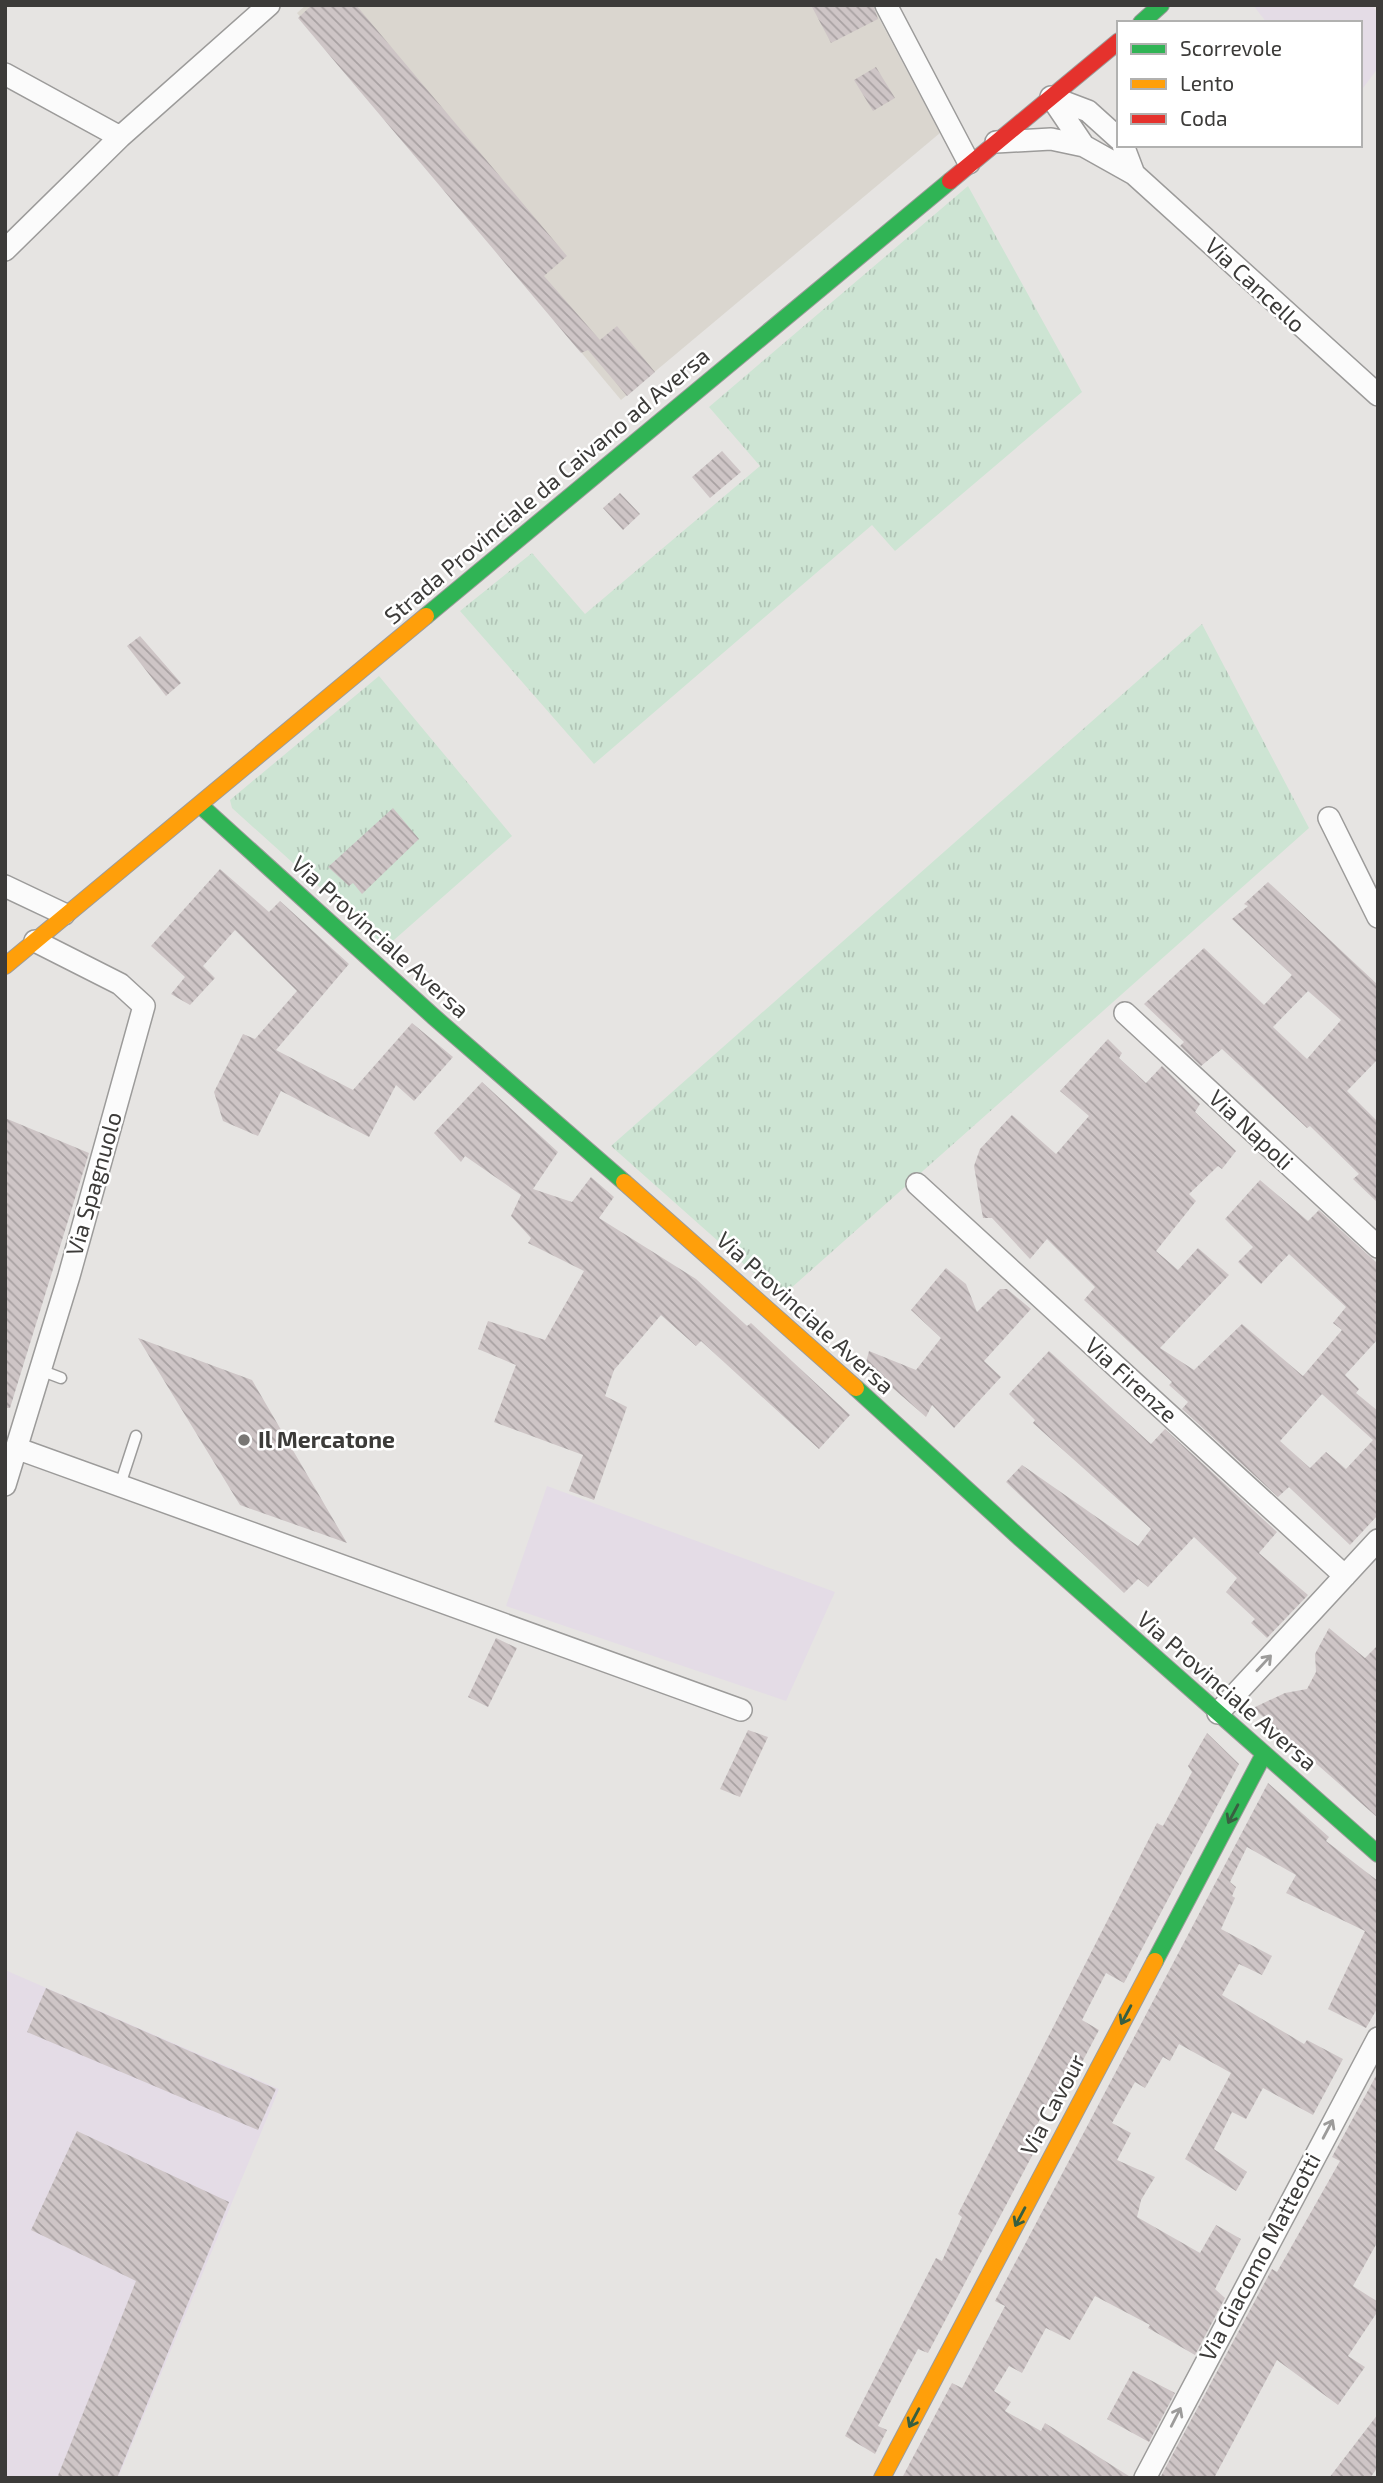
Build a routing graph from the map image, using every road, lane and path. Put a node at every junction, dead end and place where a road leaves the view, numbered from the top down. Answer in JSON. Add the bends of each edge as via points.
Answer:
{"nodes":[{"id":1,"x":269,"y":5,"type":"edge"},
{"id":2,"x":886,"y":5,"type":"edge"},
{"id":3,"x":1161,"y":5,"type":"edge"},
{"id":4,"x":1143,"y":21,"type":"edge"},
{"id":5,"x":1117,"y":43,"type":"edge"},
{"id":6,"x":5,"y":74,"type":"edge"},
{"id":7,"x":1051,"y":97,"type":"junction"},
{"id":8,"x":120,"y":137,"type":"junction"},
{"id":9,"x":1117,"y":137,"type":"edge"},
{"id":10,"x":993,"y":143,"type":"junction"},
{"id":11,"x":1084,"y":146,"type":"junction"},
{"id":12,"x":1124,"y":147,"type":"edge"},
{"id":13,"x":969,"y":163,"type":"junction"},
{"id":14,"x":1135,"y":174,"type":"junction"},
{"id":15,"x":5,"y":250,"type":"edge"},
{"id":16,"x":1378,"y":395,"type":"edge"},
{"id":17,"x":201,"y":806,"type":"junction"},
{"id":18,"x":1329,"y":818,"type":"dead end"},
{"id":19,"x":5,"y":886,"type":"edge"},
{"id":20,"x":64,"y":915,"type":"junction"},
{"id":21,"x":1378,"y":917,"type":"edge"},
{"id":22,"x":35,"y":941,"type":"junction"},
{"id":23,"x":5,"y":966,"type":"edge"},
{"id":24,"x":1125,"y":1013,"type":"dead end"},
{"id":25,"x":916,"y":1184,"type":"dead end"},
{"id":26,"x":1378,"y":1247,"type":"edge"},
{"id":27,"x":40,"y":1370,"type":"junction"},
{"id":28,"x":61,"y":1378,"type":"dead end"},
{"id":29,"x":136,"y":1436,"type":"dead end"},
{"id":30,"x":16,"y":1448,"type":"junction"},
{"id":31,"x":5,"y":1485,"type":"edge"},
{"id":32,"x":120,"y":1485,"type":"junction"},
{"id":33,"x":1378,"y":1540,"type":"edge"},
{"id":34,"x":1345,"y":1576,"type":"junction"},
{"id":35,"x":741,"y":1710,"type":"dead end"},
{"id":36,"x":1218,"y":1713,"type":"junction"},
{"id":37,"x":1264,"y":1754,"type":"junction"},
{"id":38,"x":1378,"y":1854,"type":"edge"},
{"id":39,"x":1378,"y":2038,"type":"edge"},
{"id":40,"x":882,"y":2478,"type":"edge"},
{"id":41,"x":1145,"y":2478,"type":"edge"}],
"edges":[{"from":1,"to":8,"type":"street"},
{"from":2,"to":13,"type":"street"},
{"from":3,"to":4,"type":"street"},
{"from":5,"to":7,"type":"street","name":"Strada Provinciale da Caivano ad Aversa"},
{"from":6,"to":8,"type":"street"},
{"from":7,"to":9,"type":"street","via":[[1088,111]]},
{"from":7,"to":10,"type":"street","name":"Strada Provinciale da Caivano ad Aversa"},
{"from":7,"to":11,"type":"street"},
{"from":8,"to":15,"type":"street"},
{"from":10,"to":11,"type":"street","via":[[1051,139]]},
{"from":10,"to":13,"type":"street","name":"Strada Provinciale da Caivano ad Aversa"},
{"from":11,"to":14,"type":"street"},
{"from":12,"to":14,"type":"street"},
{"from":13,"to":17,"type":"street","name":"Strada Provinciale da Caivano ad Aversa"},
{"from":14,"to":16,"type":"street","name":"Via Cancello"},
{"from":17,"to":20,"type":"street","name":"Strada Provinciale da Caivano ad Aversa"},
{"from":17,"to":36,"type":"street","name":"Via Provinciale Aversa"},
{"from":18,"to":21,"type":"street"},
{"from":19,"to":20,"type":"street"},
{"from":20,"to":22,"type":"street","name":"Strada Provinciale da Caivano ad Aversa"},
{"from":22,"to":23,"type":"street","name":"Strada Provinciale da Caivano ad Aversa"},
{"from":22,"to":27,"type":"street","name":"Via Spagnuolo","via":[[120,984],[144,1006]]},
{"from":24,"to":26,"type":"street","name":"Via Napoli"},
{"from":25,"to":34,"type":"street","name":"Via Firenze"},
{"from":27,"to":28,"type":"lane"},
{"from":27,"to":30,"type":"street","name":"Via Spagnuolo"},
{"from":29,"to":32,"type":"lane"},
{"from":30,"to":31,"type":"street","name":"Via Spagnuolo"},
{"from":30,"to":32,"type":"street"},
{"from":32,"to":35,"type":"street"},
{"from":33,"to":34,"type":"street"},
{"from":36,"to":34,"type":"street","one_way":true},
{"from":36,"to":37,"type":"street","name":"Via Provinciale Aversa"},
{"from":37,"to":38,"type":"street","name":"Via Provinciale Aversa"},
{"from":37,"to":40,"type":"street","name":"Via Cavour","one_way":true},
{"from":41,"to":39,"type":"street","name":"Via Giacomo Matteotti","one_way":true}]}
